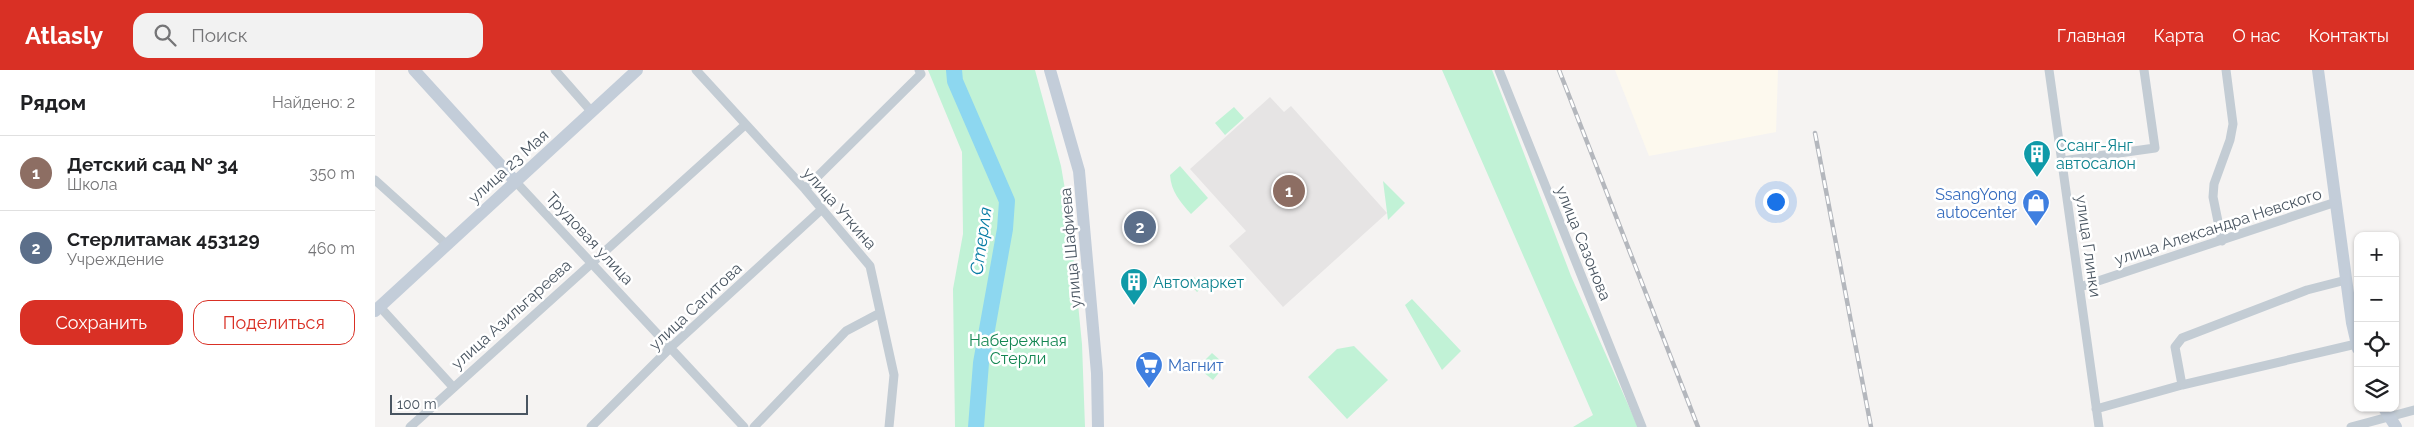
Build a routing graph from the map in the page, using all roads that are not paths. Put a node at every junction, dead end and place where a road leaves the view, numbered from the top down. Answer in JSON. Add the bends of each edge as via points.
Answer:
{"nodes":[{"id":1,"x":414,"y":70,"type":"edge"},
{"id":2,"x":555,"y":70,"type":"edge"},
{"id":3,"x":637,"y":70,"type":"edge"},
{"id":4,"x":696,"y":70,"type":"edge"},
{"id":5,"x":1050,"y":70,"type":"edge"},
{"id":6,"x":1499,"y":70,"type":"edge"},
{"id":7,"x":2049,"y":70,"type":"edge"},
{"id":8,"x":2144,"y":70,"type":"edge"},
{"id":9,"x":2226,"y":70,"type":"edge"},
{"id":10,"x":2318,"y":70,"type":"edge"},
{"id":11,"x":920,"y":72,"type":"edge"},
{"id":12,"x":591,"y":111,"type":"junction"},
{"id":13,"x":745,"y":125,"type":"junction"},
{"id":14,"x":2062,"y":161,"type":"junction"},
{"id":15,"x":375,"y":180,"type":"edge"},
{"id":16,"x":515,"y":181,"type":"junction"},
{"id":17,"x":805,"y":189,"type":"junction"},
{"id":18,"x":2336,"y":202,"type":"junction"},
{"id":19,"x":822,"y":209,"type":"junction"},
{"id":20,"x":2222,"y":241,"type":"junction"},
{"id":21,"x":446,"y":244,"type":"junction"},
{"id":22,"x":590,"y":263,"type":"junction"},
{"id":23,"x":2347,"y":280,"type":"junction"},
{"id":24,"x":2079,"y":287,"type":"junction"},
{"id":25,"x":378,"y":309,"type":"edge"},
{"id":26,"x":880,"y":313,"type":"junction"},
{"id":27,"x":2354,"y":326,"type":"edge"},
{"id":28,"x":2354,"y":347,"type":"edge"},
{"id":29,"x":670,"y":348,"type":"junction"},
{"id":30,"x":2182,"y":385,"type":"junction"},
{"id":31,"x":453,"y":387,"type":"junction"},
{"id":32,"x":2096,"y":409,"type":"junction"},
{"id":33,"x":2414,"y":410,"type":"edge"},
{"id":34,"x":2390,"y":418,"type":"edge"},
{"id":35,"x":410,"y":427,"type":"edge"},
{"id":36,"x":591,"y":427,"type":"edge"},
{"id":37,"x":744,"y":427,"type":"edge"},
{"id":38,"x":755,"y":427,"type":"edge"},
{"id":39,"x":889,"y":427,"type":"edge"},
{"id":40,"x":1098,"y":427,"type":"edge"},
{"id":41,"x":1642,"y":427,"type":"edge"},
{"id":42,"x":2099,"y":427,"type":"edge"},
{"id":43,"x":2351,"y":427,"type":"edge"}],
"edges":[{"from":1,"to":16,"type":"main road","name":"Трудовая улица"},
{"from":2,"to":12,"type":"street"},
{"from":3,"to":12,"type":"main road","name":"улица 23 Мая"},
{"from":4,"to":13,"type":"street","name":"улица Уткина"},
{"from":5,"to":40,"type":"main road","name":"улица Шафиева","via":[[1079,171],[1091,294]]},
{"from":6,"to":41,"type":"street","name":"улица Сазонова"},
{"from":7,"to":14,"type":"street","name":"улица Глинки"},
{"from":8,"to":14,"type":"street","via":[[2155,148]]},
{"from":9,"to":20,"type":"street","via":[[2233,124],[2213,197]]},
{"from":10,"to":18,"type":"main road"},
{"from":11,"to":17,"type":"street"},
{"from":12,"to":16,"type":"main road","name":"улица 23 Мая"},
{"from":13,"to":17,"type":"street","name":"улица Уткина"},
{"from":13,"to":22,"type":"street","name":"улица Азильгареева"},
{"from":14,"to":24,"type":"street","name":"улица Глинки"},
{"from":15,"to":21,"type":"street"},
{"from":16,"to":21,"type":"main road","name":"улица 23 Мая"},
{"from":16,"to":22,"type":"street","name":"Трудовая улица"},
{"from":17,"to":19,"type":"street","name":"улица Уткина"},
{"from":18,"to":20,"type":"street","name":"улица Александра Невского"},
{"from":18,"to":23,"type":"main road"},
{"from":19,"to":26,"type":"street","name":"улица Уткина","via":[[870,266]]},
{"from":19,"to":29,"type":"street","name":"улица Сагитова"},
{"from":20,"to":24,"type":"street","name":"улица Александра Невского"},
{"from":21,"to":25,"type":"main road","name":"улица 23 Мая"},
{"from":22,"to":29,"type":"street","name":"Трудовая улица"},
{"from":22,"to":31,"type":"street","name":"улица Азильгареева"},
{"from":23,"to":27,"type":"main road"},
{"from":23,"to":30,"type":"street","via":[[2307,290],[2182,338],[2175,347]]},
{"from":24,"to":32,"type":"street","name":"улица Глинки"},
{"from":25,"to":31,"type":"street"},
{"from":26,"to":38,"type":"street","via":[[846,331]]},
{"from":26,"to":39,"type":"street","name":"улица Уткина","via":[[893,375]]},
{"from":28,"to":30,"type":"street"},
{"from":29,"to":36,"type":"street","name":"улица Сагитова"},
{"from":29,"to":37,"type":"street","name":"Трудовая улица"},
{"from":30,"to":32,"type":"street"},
{"from":31,"to":35,"type":"street","name":"улица Азильгареева"},
{"from":32,"to":42,"type":"street","name":"улица Глинки"},
{"from":33,"to":34,"type":"street"},
{"from":34,"to":43,"type":"street"}]}
